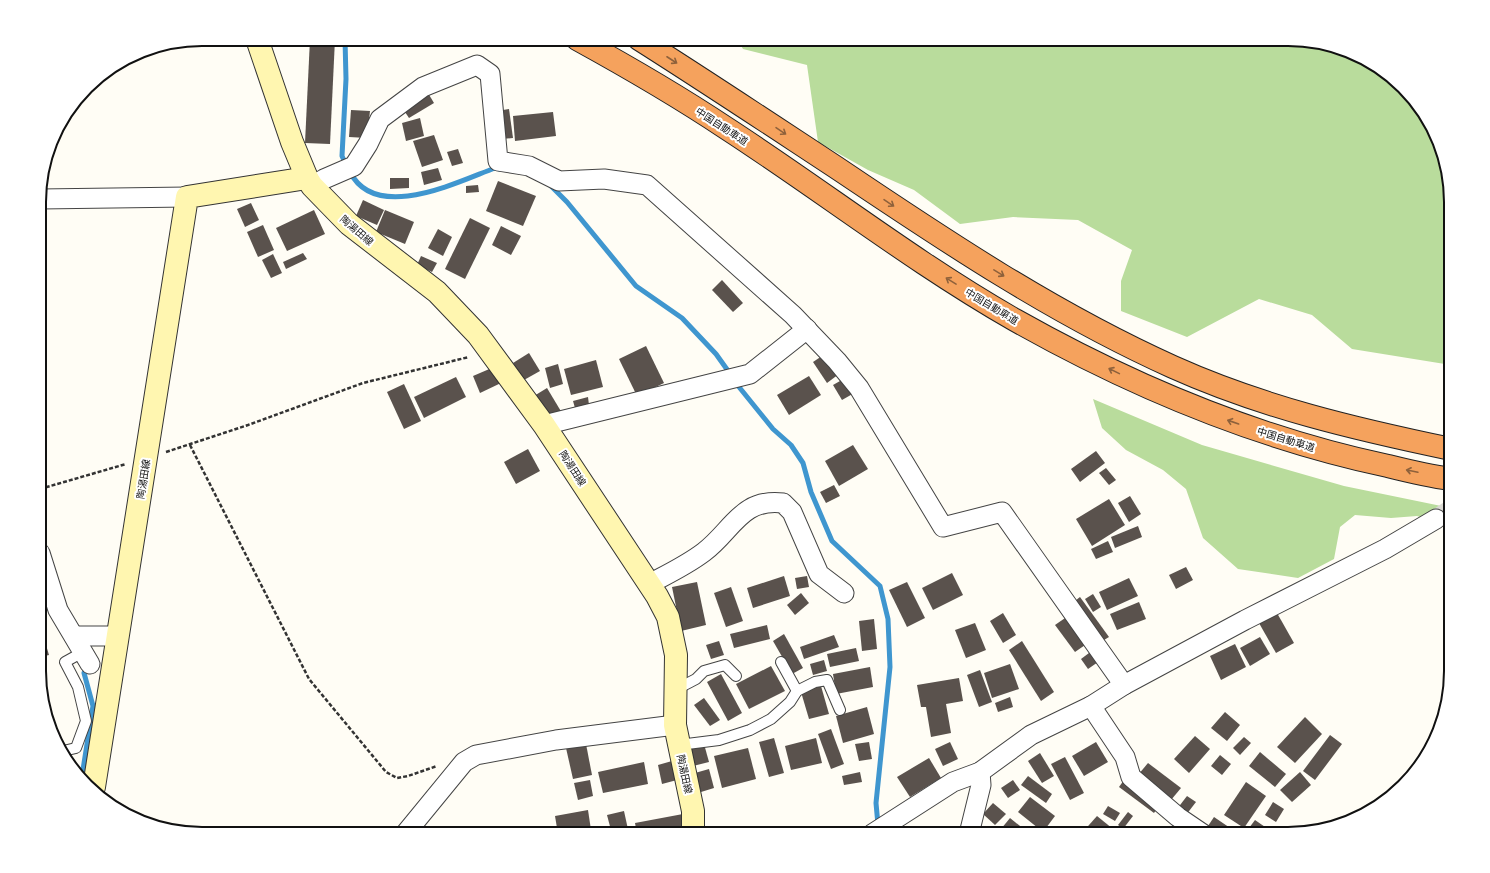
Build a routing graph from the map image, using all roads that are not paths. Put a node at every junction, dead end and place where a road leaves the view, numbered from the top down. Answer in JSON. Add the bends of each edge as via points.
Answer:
{"nodes":[{"id":1,"x":259,"y":46,"type":"edge"},
{"id":2,"x":589,"y":46,"type":"edge"},
{"id":3,"x":650,"y":46,"type":"edge"},
{"id":4,"x":310,"y":182,"type":"junction"},
{"id":5,"x":187,"y":197,"type":"junction"},
{"id":6,"x":46,"y":199,"type":"edge"},
{"id":7,"x":807,"y":329,"type":"junction"},
{"id":8,"x":544,"y":425,"type":"junction"},
{"id":9,"x":1444,"y":448,"type":"edge"},
{"id":10,"x":1444,"y":478,"type":"edge"},
{"id":11,"x":1436,"y":519,"type":"tunnel mouth"},
{"id":12,"x":46,"y":572,"type":"edge"},
{"id":13,"x":649,"y":584,"type":"junction"},
{"id":14,"x":844,"y":593,"type":"dead end"},
{"id":15,"x":118,"y":636,"type":"junction"},
{"id":16,"x":82,"y":651,"type":"junction"},
{"id":17,"x":781,"y":662,"type":"dead end"},
{"id":18,"x":736,"y":676,"type":"dead end"},
{"id":19,"x":1124,"y":686,"type":"junction"},
{"id":20,"x":675,"y":690,"type":"junction"},
{"id":21,"x":797,"y":691,"type":"junction"},
{"id":22,"x":1091,"y":706,"type":"junction"},
{"id":23,"x":840,"y":710,"type":"dead end"},
{"id":24,"x":677,"y":735,"type":"junction"},
{"id":25,"x":76,"y":748,"type":"junction"},
{"id":26,"x":68,"y":750,"type":"edge"},
{"id":27,"x":70,"y":755,"type":"edge"},
{"id":28,"x":980,"y":772,"type":"junction"},
{"id":29,"x":95,"y":784,"type":"edge"},
{"id":30,"x":411,"y":827,"type":"edge"},
{"id":31,"x":693,"y":827,"type":"edge"},
{"id":32,"x":881,"y":827,"type":"edge"},
{"id":33,"x":971,"y":827,"type":"edge"},
{"id":34,"x":1193,"y":827,"type":"edge"}],
"edges":[{"from":1,"to":4,"type":"main road","name":"陶湯田線","via":[[292,142]]},
{"from":10,"to":2,"type":"highway","name":"中国自動車道","one_way":true,"via":[[1290,442],[1223,419],[1094,361],[1015,320],[924,263],[725,127]]},
{"from":3,"to":9,"type":"highway","one_way":true,"via":[[733,98],[939,236],[1109,336],[1173,367],[1298,414]]},
{"from":4,"to":5,"type":"main road"},
{"from":4,"to":7,"type":"street","via":[[348,170],[368,144],[380,119],[423,87],[477,64],[490,74],[498,161],[529,166],[559,181],[604,179],[647,185]]},
{"from":4,"to":8,"type":"main road","name":"陶湯田線","via":[[349,224],[437,292],[478,335]]},
{"from":5,"to":6,"type":"street"},
{"from":5,"to":15,"type":"main road","name":"陶湯田線"},
{"from":7,"to":8,"type":"street","via":[[750,374]]},
{"from":7,"to":19,"type":"street","via":[[859,388],[943,527],[1002,512]]},
{"from":8,"to":13,"type":"main road","name":"陶湯田線"},
{"from":11,"to":19,"type":"street","via":[[1385,549],[1245,620]]},
{"from":12,"to":16,"type":"street","via":[[58,610]]},
{"from":13,"to":14,"type":"street","via":[[692,561],[712,546],[748,509],[771,501],[784,503],[792,512],[819,574]]},
{"from":13,"to":20,"type":"main road","name":"陶湯田線","via":[[668,617],[676,655]]},
{"from":15,"to":16,"type":"street"},
{"from":15,"to":29,"type":"main road","name":"陶湯田線"},
{"from":16,"to":25,"type":"lane","via":[[65,662],[78,687],[86,721]]},
{"from":17,"to":21,"type":"lane"},
{"from":18,"to":20,"type":"lane","via":[[725,665],[704,671],[696,679]]},
{"from":19,"to":22,"type":"street"},
{"from":20,"to":24,"type":"main road","name":"陶湯田線"},
{"from":21,"to":23,"type":"lane","via":[[815,682],[827,680]]},
{"from":21,"to":24,"type":"lane","via":[[790,702],[771,719],[750,730],[719,740]]},
{"from":22,"to":28,"type":"street","via":[[1031,734]]},
{"from":22,"to":34,"type":"street","via":[[1125,757],[1131,777]]},
{"from":24,"to":30,"type":"street","via":[[556,740],[476,755],[464,762]]},
{"from":24,"to":31,"type":"main road","name":"陶湯田線","via":[[693,811]]},
{"from":25,"to":26,"type":"lane"},
{"from":25,"to":27,"type":"lane"},
{"from":28,"to":32,"type":"street","via":[[953,782]]},
{"from":28,"to":33,"type":"street","via":[[982,785]]}]}
